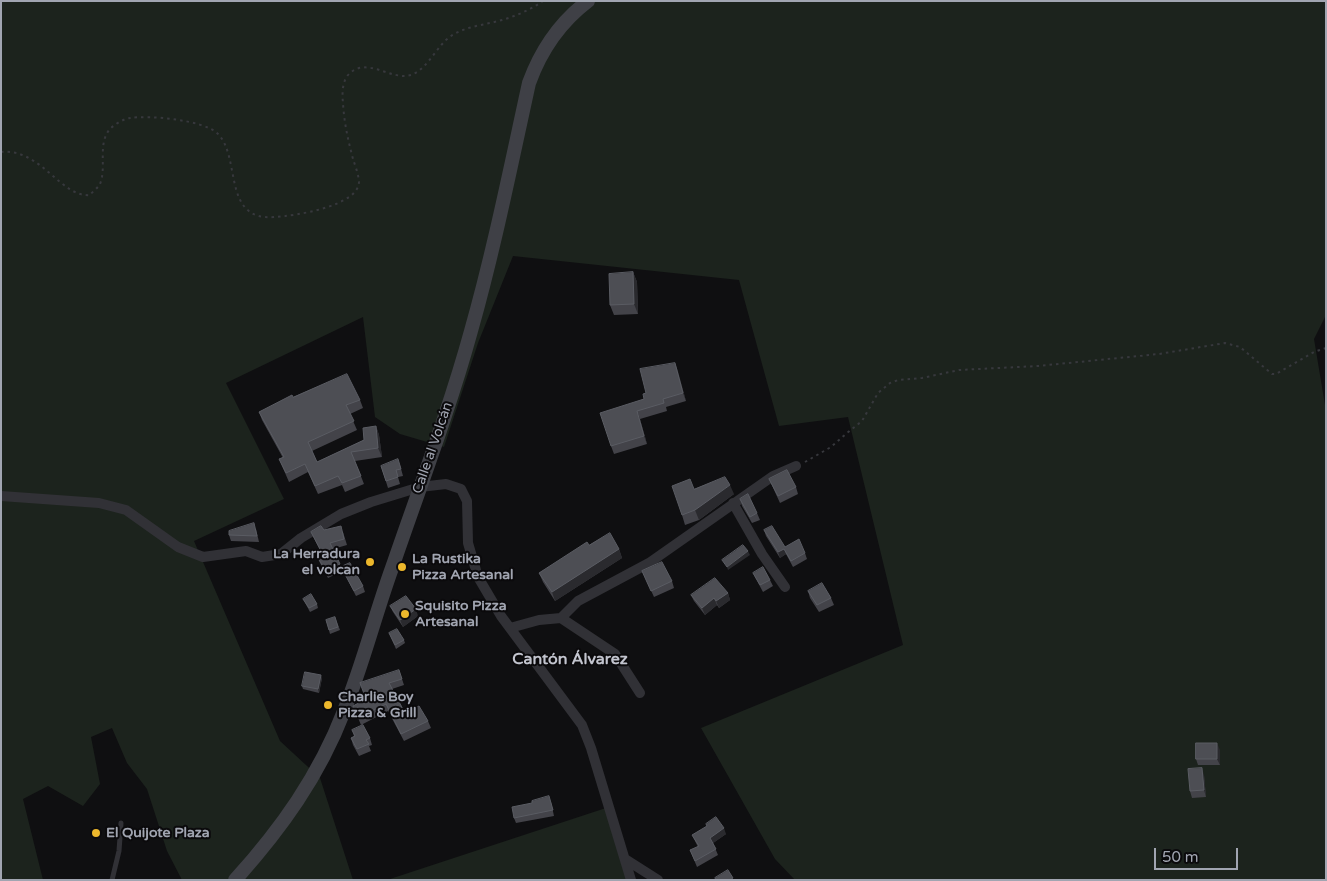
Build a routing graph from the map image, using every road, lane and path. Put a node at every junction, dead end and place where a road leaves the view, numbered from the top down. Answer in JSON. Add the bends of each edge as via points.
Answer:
{"nodes":[{"id":1,"x":543,"y":1,"type":"edge"},
{"id":2,"x":588,"y":1,"type":"edge"},
{"id":3,"x":1,"y":152,"type":"edge"},
{"id":4,"x":1326,"y":348,"type":"edge"},
{"id":5,"x":796,"y":466,"type":"joint"},
{"id":6,"x":420,"y":486,"type":"junction"},
{"id":7,"x":1,"y":496,"type":"edge"},
{"id":8,"x":733,"y":503,"type":"junction"},
{"id":9,"x":785,"y":587,"type":"dead end"},
{"id":10,"x":561,"y":618,"type":"junction"},
{"id":11,"x":510,"y":628,"type":"junction"},
{"id":12,"x":640,"y":693,"type":"dead end"},
{"id":13,"x":121,"y":823,"type":"dead end"},
{"id":14,"x":625,"y":859,"type":"junction"},
{"id":15,"x":112,"y":880,"type":"edge"},
{"id":16,"x":235,"y":880,"type":"edge"},
{"id":17,"x":631,"y":880,"type":"edge"},
{"id":18,"x":658,"y":880,"type":"edge"}],
"edges":[{"from":1,"to":3,"type":"path","via":[[503,20],[464,29],[451,36],[411,74],[395,75],[374,68],[361,68],[349,74],[342,96],[344,123],[359,182],[354,194],[331,206],[275,217],[256,217],[246,210],[235,186],[225,145],[219,134],[206,125],[148,118],[121,121],[110,130],[104,141],[100,184],[90,195],[83,196],[72,191],[38,162],[19,154]]},
{"from":2,"to":6,"type":"street","name":"Calle al Volcán","via":[[552,35],[529,83],[472,330]]},
{"from":4,"to":5,"type":"path","via":[[1276,374],[1240,347],[1225,343],[1159,354],[959,370],[898,380],[878,393],[862,421],[831,447]]},
{"from":5,"to":8,"type":"street","via":[[773,476]]},
{"from":6,"to":7,"type":"street","via":[[341,514],[281,554],[262,557],[246,551],[203,557],[178,547],[126,510],[98,503]]},
{"from":6,"to":11,"type":"street","via":[[446,484],[464,493],[468,508],[468,542],[478,578]]},
{"from":6,"to":16,"type":"street","name":"Calle al Volcán","via":[[344,712],[322,762],[270,840]]},
{"from":8,"to":9,"type":"street"},
{"from":8,"to":10,"type":"street","via":[[649,562],[578,602]]},
{"from":10,"to":11,"type":"street","via":[[531,621]]},
{"from":10,"to":12,"type":"street","via":[[615,654]]},
{"from":11,"to":14,"type":"street","via":[[582,725]]},
{"from":13,"to":15,"type":"lane","via":[[119,852]]},
{"from":14,"to":17,"type":"street"},
{"from":14,"to":18,"type":"street"}]}
